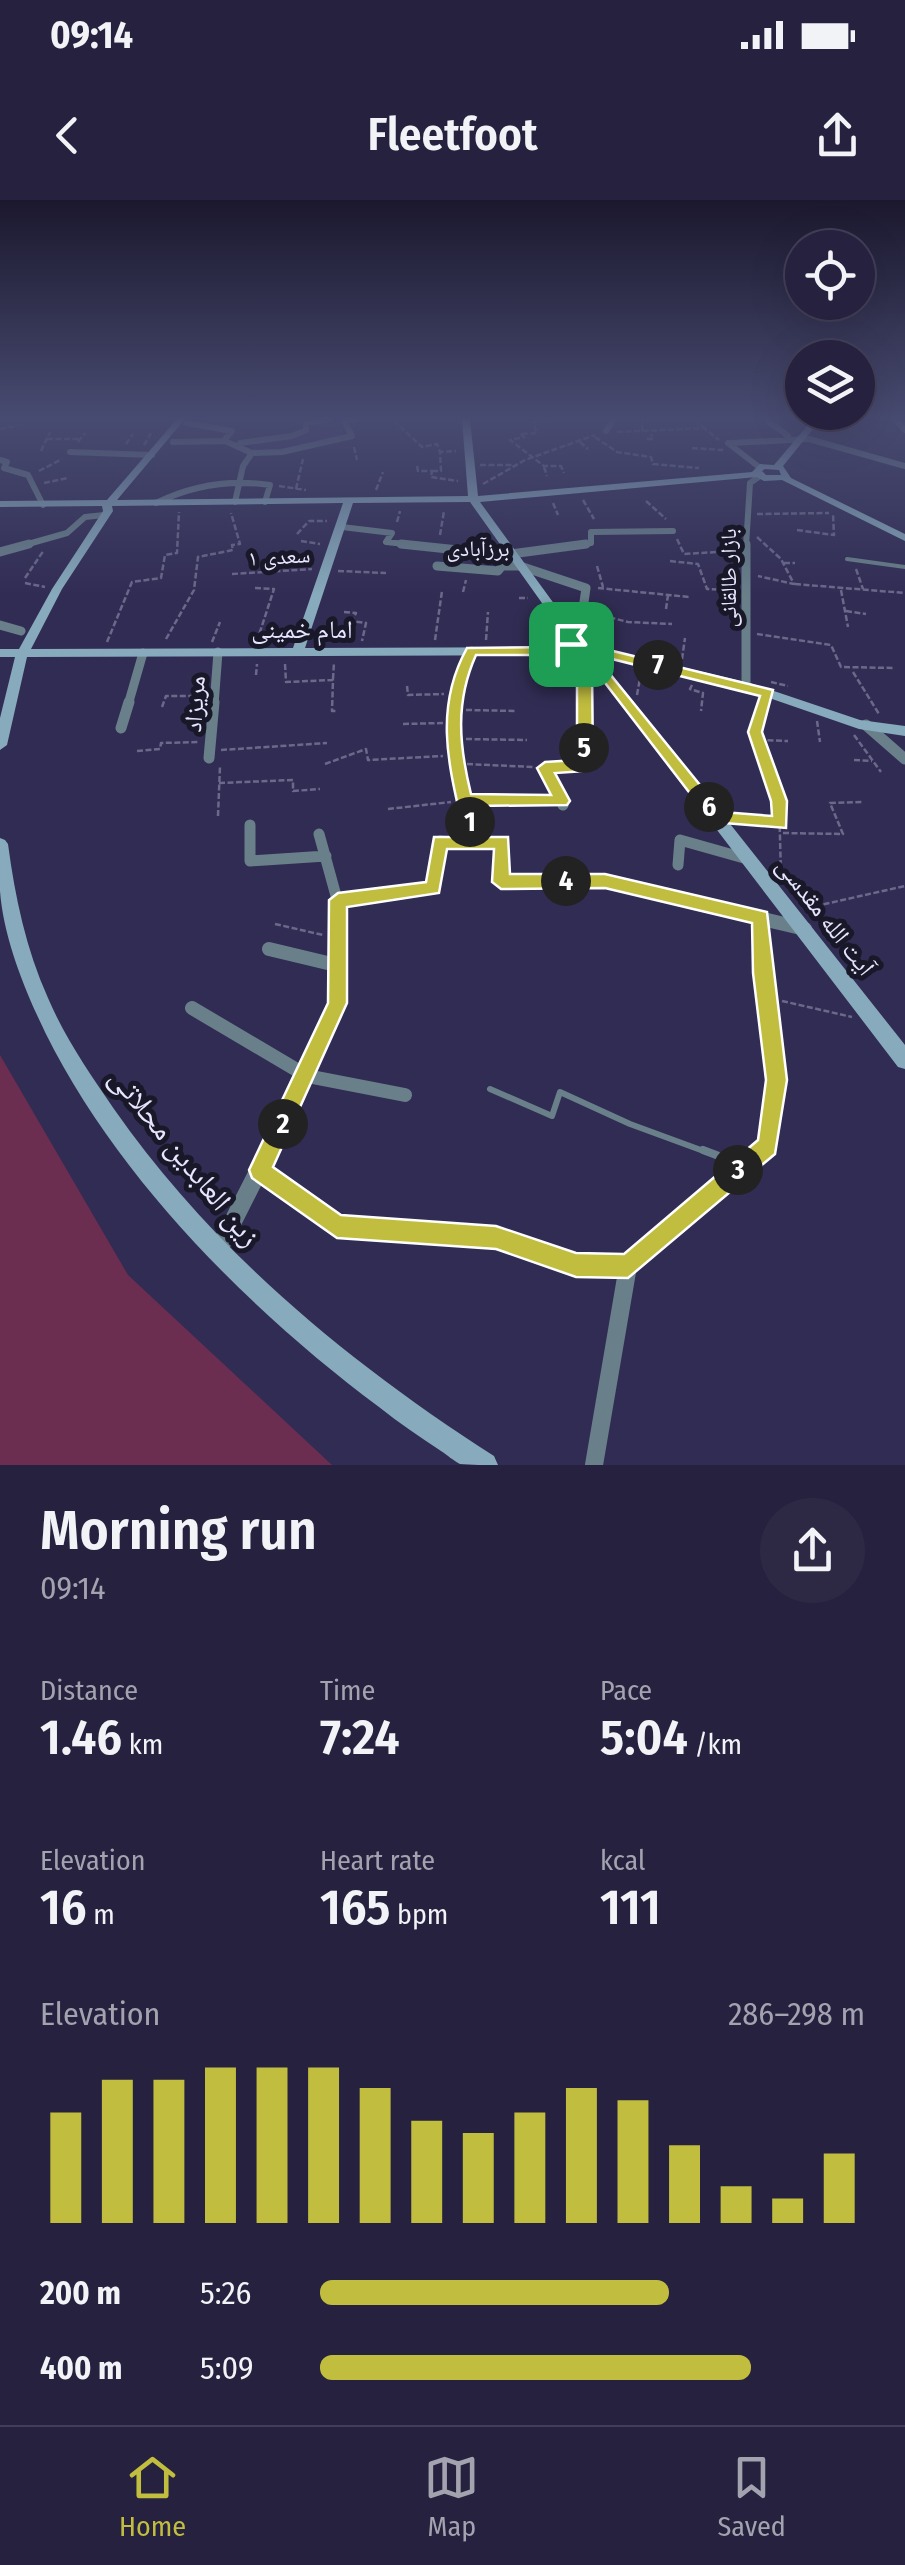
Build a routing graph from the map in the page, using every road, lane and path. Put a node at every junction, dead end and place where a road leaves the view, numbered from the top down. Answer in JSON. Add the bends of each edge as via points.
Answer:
{"nodes":[{"id":1,"x":29,"y":478,"type":"edge"},
{"id":2,"x":68,"y":478,"type":"dead end"},
{"id":3,"x":134,"y":478,"type":"edge"},
{"id":4,"x":139,"y":478,"type":"edge"},
{"id":5,"x":299,"y":478,"type":"edge"},
{"id":6,"x":381,"y":478,"type":"edge"},
{"id":7,"x":439,"y":478,"type":"edge"},
{"id":8,"x":470,"y":478,"type":"edge"},
{"id":9,"x":493,"y":478,"type":"edge"},
{"id":10,"x":709,"y":478,"type":"edge"},
{"id":11,"x":754,"y":478,"type":"edge"},
{"id":12,"x":785,"y":478,"type":"edge"},
{"id":13,"x":241,"y":479,"type":"junction"},
{"id":14,"x":470,"y":482,"type":"junction"},
{"id":15,"x":270,"y":484,"type":"junction"},
{"id":16,"x":32,"y":486,"type":"junction"},
{"id":17,"x":296,"y":488,"type":"junction"},
{"id":18,"x":578,"y":490,"type":"junction"},
{"id":19,"x":550,"y":492,"type":"junction"},
{"id":20,"x":404,"y":500,"type":"junction"},
{"id":21,"x":446,"y":500,"type":"junction"},
{"id":22,"x":474,"y":500,"type":"junction"},
{"id":23,"x":371,"y":501,"type":"junction"},
{"id":24,"x":646,"y":501,"type":"dead end"},
{"id":25,"x":156,"y":502,"type":"junction"},
{"id":26,"x":194,"y":502,"type":"junction"},
{"id":27,"x":230,"y":502,"type":"junction"},
{"id":28,"x":265,"y":502,"type":"junction"},
{"id":29,"x":314,"y":502,"type":"junction"},
{"id":30,"x":349,"y":502,"type":"junction"},
{"id":31,"x":0,"y":504,"type":"edge"},
{"id":32,"x":43,"y":505,"type":"junction"},
{"id":33,"x":110,"y":508,"type":"junction"},
{"id":34,"x":832,"y":513,"type":"junction"},
{"id":35,"x":856,"y":513,"type":"junction"},
{"id":36,"x":746,"y":514,"type":"junction"},
{"id":37,"x":558,"y":515,"type":"dead end"},
{"id":38,"x":397,"y":522,"type":"dead end"},
{"id":39,"x":342,"y":524,"type":"junction"},
{"id":40,"x":597,"y":526,"type":"dead end"},
{"id":41,"x":797,"y":530,"type":"dead end"},
{"id":42,"x":672,"y":531,"type":"junction"},
{"id":43,"x":298,"y":534,"type":"dead end"},
{"id":44,"x":440,"y":535,"type":"dead end"},
{"id":45,"x":53,"y":538,"type":"junction"},
{"id":46,"x":746,"y":538,"type":"junction"},
{"id":47,"x":905,"y":538,"type":"edge"},
{"id":48,"x":301,"y":542,"type":"dead end"},
{"id":49,"x":336,"y":545,"type":"junction"},
{"id":50,"x":746,"y":551,"type":"junction"},
{"id":51,"x":0,"y":552,"type":"edge"},
{"id":52,"x":847,"y":560,"type":"dead end"},
{"id":53,"x":517,"y":561,"type":"junction"},
{"id":54,"x":670,"y":561,"type":"dead end"},
{"id":55,"x":783,"y":563,"type":"junction"},
{"id":56,"x":796,"y":563,"type":"dead end"},
{"id":57,"x":437,"y":566,"type":"dead end"},
{"id":58,"x":597,"y":566,"type":"dead end"},
{"id":59,"x":905,"y":567,"type":"edge"},
{"id":60,"x":856,"y":569,"type":"dead end"},
{"id":61,"x":327,"y":570,"type":"junction"},
{"id":62,"x":232,"y":574,"type":"dead end"},
{"id":63,"x":386,"y":574,"type":"dead end"},
{"id":64,"x":746,"y":574,"type":"junction"},
{"id":65,"x":794,"y":584,"type":"junction"},
{"id":66,"x":255,"y":588,"type":"dead end"},
{"id":67,"x":586,"y":588,"type":"junction"},
{"id":68,"x":603,"y":588,"type":"junction"},
{"id":69,"x":56,"y":589,"type":"junction"},
{"id":70,"x":840,"y":589,"type":"junction"},
{"id":71,"x":442,"y":590,"type":"dead end"},
{"id":72,"x":864,"y":590,"type":"junction"},
{"id":73,"x":746,"y":591,"type":"junction"},
{"id":74,"x":905,"y":593,"type":"edge"},
{"id":75,"x":668,"y":594,"type":"junction"},
{"id":76,"x":689,"y":597,"type":"dead end"},
{"id":77,"x":666,"y":609,"type":"dead end"},
{"id":78,"x":845,"y":611,"type":"junction"},
{"id":79,"x":344,"y":612,"type":"dead end"},
{"id":80,"x":488,"y":612,"type":"dead end"},
{"id":81,"x":582,"y":612,"type":"junction"},
{"id":82,"x":866,"y":614,"type":"dead end"},
{"id":83,"x":536,"y":620,"type":"dead end"},
{"id":84,"x":220,"y":622,"type":"dead end"},
{"id":85,"x":672,"y":624,"type":"dead end"},
{"id":86,"x":0,"y":625,"type":"edge"},
{"id":87,"x":848,"y":628,"type":"dead end"},
{"id":88,"x":20,"y":631,"type":"dead end"},
{"id":89,"x":746,"y":633,"type":"junction"},
{"id":90,"x":685,"y":638,"type":"dead end"},
{"id":91,"x":571,"y":642,"type":"junction"},
{"id":92,"x":433,"y":651,"type":"junction"},
{"id":93,"x":478,"y":651,"type":"junction"},
{"id":94,"x":539,"y":651,"type":"junction"},
{"id":95,"x":213,"y":652,"type":"junction"},
{"id":96,"x":254,"y":652,"type":"junction"},
{"id":97,"x":291,"y":652,"type":"junction"},
{"id":98,"x":334,"y":652,"type":"junction"},
{"id":99,"x":359,"y":652,"type":"junction"},
{"id":100,"x":103,"y":653,"type":"junction"},
{"id":101,"x":150,"y":653,"type":"junction"},
{"id":102,"x":0,"y":654,"type":"edge"},
{"id":103,"x":29,"y":654,"type":"junction"},
{"id":104,"x":594,"y":659,"type":"junction"},
{"id":105,"x":644,"y":662,"type":"junction"},
{"id":106,"x":896,"y":668,"type":"dead end"},
{"id":107,"x":687,"y":672,"type":"junction"},
{"id":108,"x":853,"y":672,"type":"dead end"},
{"id":109,"x":333,"y":680,"type":"junction"},
{"id":110,"x":408,"y":686,"type":"dead end"},
{"id":111,"x":746,"y":686,"type":"junction"},
{"id":112,"x":768,"y":693,"type":"junction"},
{"id":113,"x":455,"y":694,"type":"junction"},
{"id":114,"x":214,"y":696,"type":"junction"},
{"id":115,"x":162,"y":706,"type":"dead end"},
{"id":116,"x":815,"y":709,"type":"junction"},
{"id":117,"x":633,"y":710,"type":"junction"},
{"id":118,"x":337,"y":711,"type":"dead end"},
{"id":119,"x":517,"y":711,"type":"dead end"},
{"id":120,"x":701,"y":711,"type":"dead end"},
{"id":121,"x":455,"y":716,"type":"junction"},
{"id":122,"x":841,"y":718,"type":"junction"},
{"id":123,"x":404,"y":724,"type":"dead end"},
{"id":124,"x":866,"y":725,"type":"junction"},
{"id":125,"x":121,"y":728,"type":"dead end"},
{"id":126,"x":887,"y":728,"type":"junction"},
{"id":127,"x":905,"y":731,"type":"edge"},
{"id":128,"x":454,"y":738,"type":"junction"},
{"id":129,"x":528,"y":740,"type":"dead end"},
{"id":130,"x":757,"y":740,"type":"junction"},
{"id":131,"x":788,"y":742,"type":"dead end"},
{"id":132,"x":820,"y":742,"type":"dead end"},
{"id":133,"x":327,"y":743,"type":"dead end"},
{"id":134,"x":0,"y":745,"type":"edge"},
{"id":135,"x":210,"y":750,"type":"junction"},
{"id":136,"x":137,"y":751,"type":"dead end"},
{"id":137,"x":455,"y":759,"type":"junction"},
{"id":138,"x":854,"y":760,"type":"dead end"},
{"id":139,"x":905,"y":760,"type":"edge"},
{"id":140,"x":873,"y":761,"type":"junction"},
{"id":141,"x":326,"y":764,"type":"dead end"},
{"id":142,"x":545,"y":768,"type":"junction"},
{"id":143,"x":881,"y":772,"type":"dead end"},
{"id":144,"x":220,"y":783,"type":"junction"},
{"id":145,"x":320,"y":788,"type":"dead end"},
{"id":146,"x":465,"y":800,"type":"junction"},
{"id":147,"x":862,"y":802,"type":"dead end"},
{"id":148,"x":562,"y":803,"type":"joint"},
{"id":149,"x":388,"y":810,"type":"dead end"},
{"id":150,"x":218,"y":816,"type":"dead end"},
{"id":151,"x":718,"y":818,"type":"junction"},
{"id":152,"x":780,"y":823,"type":"junction"},
{"id":153,"x":250,"y":825,"type":"dead end"},
{"id":154,"x":782,"y":833,"type":"junction"},
{"id":155,"x":319,"y":834,"type":"dead end"},
{"id":156,"x":0,"y":844,"type":"edge"},
{"id":157,"x":475,"y":844,"type":"junction"},
{"id":158,"x":326,"y":856,"type":"junction"},
{"id":159,"x":751,"y":860,"type":"junction"},
{"id":160,"x":678,"y":865,"type":"dead end"},
{"id":161,"x":605,"y":881,"type":"joint"},
{"id":162,"x":905,"y":886,"type":"edge"},
{"id":163,"x":776,"y":892,"type":"junction"},
{"id":164,"x":338,"y":900,"type":"junction"},
{"id":165,"x":791,"y":912,"type":"junction"},
{"id":166,"x":761,"y":918,"type":"junction"},
{"id":167,"x":274,"y":924,"type":"dead end"},
{"id":168,"x":805,"y":930,"type":"junction"},
{"id":169,"x":340,"y":938,"type":"junction"},
{"id":170,"x":269,"y":949,"type":"dead end"},
{"id":171,"x":340,"y":966,"type":"junction"},
{"id":172,"x":767,"y":998,"type":"junction"},
{"id":173,"x":192,"y":1008,"type":"dead end"},
{"id":174,"x":857,"y":1018,"type":"dead end"},
{"id":175,"x":905,"y":1060,"type":"edge"},
{"id":176,"x":307,"y":1076,"type":"junction"},
{"id":177,"x":490,"y":1090,"type":"dead end"},
{"id":178,"x":405,"y":1095,"type":"dead end"},
{"id":179,"x":743,"y":1165,"type":"junction"},
{"id":180,"x":260,"y":1170,"type":"junction"},
{"id":181,"x":218,"y":1250,"type":"junction"},
{"id":182,"x":628,"y":1266,"type":"junction"},
{"id":183,"x":486,"y":1465,"type":"edge"},
{"id":184,"x":594,"y":1465,"type":"edge"}],
"edges":[{"from":1,"to":16,"type":"street"},
{"from":2,"to":16,"type":"path"},
{"from":3,"to":33,"type":"main road"},
{"from":4,"to":33,"type":"main road"},
{"from":5,"to":17,"type":"path"},
{"from":6,"to":23,"type":"path"},
{"from":7,"to":14,"type":"path"},
{"from":8,"to":14,"type":"main road"},
{"from":9,"to":22,"type":"path","via":[[478,487]]},
{"from":10,"to":18,"type":"main road"},
{"from":11,"to":36,"type":"street","name":"بازار طالقانی"},
{"from":12,"to":35,"type":"main road"},
{"from":13,"to":15,"type":"street"},
{"from":13,"to":25,"type":"street"},
{"from":13,"to":27,"type":"street"},
{"from":14,"to":22,"type":"main road"},
{"from":15,"to":17,"type":"path"},
{"from":15,"to":28,"type":"street"},
{"from":16,"to":32,"type":"street"},
{"from":17,"to":29,"type":"path","via":[[317,492]]},
{"from":18,"to":19,"type":"main road"},
{"from":18,"to":40,"type":"path"},
{"from":19,"to":22,"type":"main road"},
{"from":19,"to":37,"type":"path"},
{"from":20,"to":21,"type":"main road"},
{"from":20,"to":23,"type":"main road"},
{"from":20,"to":38,"type":"path"},
{"from":21,"to":22,"type":"main road"},
{"from":21,"to":44,"type":"path"},
{"from":22,"to":53,"type":"main road"},
{"from":23,"to":30,"type":"main road"},
{"from":24,"to":42,"type":"path"},
{"from":25,"to":26,"type":"main road"},
{"from":25,"to":33,"type":"main road"},
{"from":26,"to":27,"type":"main road"},
{"from":26,"to":100,"type":"path","via":[[193,510],[179,511],[177,553],[164,555],[161,578],[131,584]]},
{"from":27,"to":28,"type":"main road"},
{"from":27,"to":101,"type":"path","via":[[240,544],[198,556],[191,599]]},
{"from":28,"to":29,"type":"main road"},
{"from":29,"to":30,"type":"main road"},
{"from":30,"to":39,"type":"main road"},
{"from":31,"to":32,"type":"main road"},
{"from":32,"to":33,"type":"main road"},
{"from":33,"to":45,"type":"street"},
{"from":33,"to":69,"type":"main road"},
{"from":34,"to":35,"type":"path"},
{"from":34,"to":36,"type":"path"},
{"from":34,"to":41,"type":"path","via":[[834,535]]},
{"from":35,"to":47,"type":"main road"},
{"from":36,"to":46,"type":"street","name":"بازار طالقانی"},
{"from":39,"to":43,"type":"path","via":[[309,521]]},
{"from":39,"to":49,"type":"main road"},
{"from":39,"to":53,"type":"street","via":[[392,533],[386,542]]},
{"from":42,"to":50,"type":"path","via":[[684,554]]},
{"from":42,"to":53,"type":"street","name":"برزآبادی","via":[[591,532],[592,544]]},
{"from":45,"to":51,"type":"street"},
{"from":45,"to":69,"type":"path","via":[[25,580]]},
{"from":46,"to":50,"type":"street","name":"بازار طالقانی"},
{"from":46,"to":55,"type":"path","via":[[758,537]]},
{"from":48,"to":49,"type":"path"},
{"from":49,"to":61,"type":"main road"},
{"from":50,"to":64,"type":"street","name":"بازار طالقانی"},
{"from":52,"to":59,"type":"lane"},
{"from":53,"to":57,"type":"street","name":"برزآبادی","via":[[498,571]]},
{"from":53,"to":67,"type":"street"},
{"from":53,"to":91,"type":"main road"},
{"from":54,"to":73,"type":"path","via":[[698,564],[707,588]]},
{"from":55,"to":56,"type":"path"},
{"from":55,"to":65,"type":"path"},
{"from":58,"to":68,"type":"path"},
{"from":60,"to":72,"type":"path"},
{"from":61,"to":62,"type":"path","name":"سعدی ۱"},
{"from":61,"to":63,"type":"path","name":"سعدی ۱"},
{"from":61,"to":97,"type":"main road"},
{"from":64,"to":65,"type":"path"},
{"from":64,"to":73,"type":"street","name":"بازار طالقانی"},
{"from":65,"to":70,"type":"path"},
{"from":66,"to":96,"type":"path","via":[[274,588]]},
{"from":67,"to":68,"type":"path"},
{"from":67,"to":81,"type":"street"},
{"from":68,"to":75,"type":"path"},
{"from":69,"to":103,"type":"main road"},
{"from":70,"to":72,"type":"path"},
{"from":70,"to":78,"type":"path"},
{"from":71,"to":92,"type":"path"},
{"from":72,"to":74,"type":"path"},
{"from":73,"to":89,"type":"street","name":"بازار طالقانی"},
{"from":75,"to":76,"type":"path"},
{"from":75,"to":77,"type":"path"},
{"from":78,"to":82,"type":"path"},
{"from":78,"to":87,"type":"path"},
{"from":79,"to":99,"type":"path","via":[[356,613],[352,622],[366,623]]},
{"from":80,"to":93,"type":"path"},
{"from":81,"to":85,"type":"path"},
{"from":81,"to":91,"type":"street"},
{"from":83,"to":94,"type":"path"},
{"from":84,"to":95,"type":"path"},
{"from":86,"to":88,"type":"street"},
{"from":89,"to":106,"type":"path","via":[[831,645],[842,667]]},
{"from":89,"to":111,"type":"street","name":"بازار طالقانی"},
{"from":90,"to":107,"type":"path"},
{"from":91,"to":94,"type":"main road","name":"امام خمینی"},
{"from":91,"to":104,"type":"main road"},
{"from":91,"to":104,"type":"main road","via":[[592,640]]},
{"from":92,"to":93,"type":"main road","name":"امام خمینی"},
{"from":92,"to":99,"type":"main road","name":"امام خمینی"},
{"from":93,"to":94,"type":"main road","name":"امام خمینی"},
{"from":93,"to":113,"type":"street"},
{"from":95,"to":96,"type":"main road","name":"امام خمینی"},
{"from":95,"to":101,"type":"main road","name":"امام خمینی"},
{"from":95,"to":114,"type":"street","name":"مریزاد"},
{"from":96,"to":97,"type":"main road","name":"امام خمینی"},
{"from":97,"to":98,"type":"main road","name":"امام خمینی"},
{"from":97,"to":109,"type":"path","via":[[286,682]]},
{"from":98,"to":99,"type":"main road","name":"امام خمینی"},
{"from":98,"to":109,"type":"path"},
{"from":100,"to":101,"type":"main road","name":"امام خمینی"},
{"from":100,"to":103,"type":"main road","name":"امام خمینی"},
{"from":101,"to":125,"type":"street"},
{"from":102,"to":103,"type":"main road","name":"امام خمینی"},
{"from":103,"to":134,"type":"main road","via":[[10,688]]},
{"from":104,"to":105,"type":"main road"},
{"from":104,"to":117,"type":"main road","name":"آیت الله مقدسی"},
{"from":104,"to":142,"type":"street","via":[[585,765]]},
{"from":105,"to":107,"type":"main road"},
{"from":105,"to":117,"type":"path"},
{"from":107,"to":111,"type":"main road"},
{"from":107,"to":120,"type":"path","via":[[690,689],[703,692]]},
{"from":108,"to":126,"type":"path"},
{"from":109,"to":118,"type":"path"},
{"from":110,"to":113,"type":"path","via":[[408,695]]},
{"from":111,"to":112,"type":"main road"},
{"from":112,"to":116,"type":"main road"},
{"from":112,"to":130,"type":"path"},
{"from":113,"to":121,"type":"street"},
{"from":114,"to":115,"type":"path","via":[[166,696]]},
{"from":114,"to":135,"type":"street","name":"مریزاد"},
{"from":116,"to":122,"type":"main road"},
{"from":116,"to":132,"type":"path"},
{"from":117,"to":151,"type":"main road","name":"آیت الله مقدسی"},
{"from":119,"to":121,"type":"path"},
{"from":121,"to":123,"type":"path"},
{"from":121,"to":128,"type":"street"},
{"from":122,"to":124,"type":"main road"},
{"from":122,"to":140,"type":"path"},
{"from":124,"to":126,"type":"main road"},
{"from":124,"to":139,"type":"street"},
{"from":126,"to":127,"type":"main road"},
{"from":128,"to":129,"type":"path"},
{"from":128,"to":137,"type":"street"},
{"from":130,"to":131,"type":"path"},
{"from":130,"to":152,"type":"path"},
{"from":133,"to":135,"type":"path"},
{"from":135,"to":136,"type":"path","via":[[160,742],[160,750]]},
{"from":135,"to":144,"type":"path","via":[[208,766],[220,765]]},
{"from":137,"to":141,"type":"path","via":[[368,760],[366,749]]},
{"from":137,"to":142,"type":"path"},
{"from":137,"to":146,"type":"street"},
{"from":138,"to":140,"type":"path"},
{"from":140,"to":143,"type":"path"},
{"from":142,"to":148,"type":"street"},
{"from":144,"to":145,"type":"path","via":[[293,780],[293,791]]},
{"from":144,"to":150,"type":"path"},
{"from":146,"to":148,"type":"path"},
{"from":146,"to":149,"type":"path"},
{"from":146,"to":157,"type":"street"},
{"from":147,"to":154,"type":"path","via":[[830,803],[843,834]]},
{"from":151,"to":152,"type":"path"},
{"from":151,"to":159,"type":"main road","name":"آیت الله مقدسی"},
{"from":152,"to":154,"type":"path"},
{"from":153,"to":158,"type":"street","via":[[250,861]]},
{"from":154,"to":163,"type":"path"},
{"from":155,"to":158,"type":"street"},
{"from":156,"to":181,"type":"main road","name":"زین العابدین محلاتی","via":[[38,991],[75,1069]]},
{"from":157,"to":161,"type":"path","via":[[502,841],[501,882]]},
{"from":157,"to":164,"type":"street","via":[[440,842],[433,888]]},
{"from":158,"to":164,"type":"street"},
{"from":159,"to":160,"type":"street","via":[[680,840]]},
{"from":159,"to":163,"type":"main road","name":"آیت الله مقدسی"},
{"from":161,"to":166,"type":"street"},
{"from":162,"to":165,"type":"path"},
{"from":163,"to":165,"type":"main road","name":"آیت الله مقدسی"},
{"from":164,"to":169,"type":"street"},
{"from":165,"to":168,"type":"main road","name":"آیت الله مقدسی"},
{"from":166,"to":168,"type":"street"},
{"from":166,"to":172,"type":"street"},
{"from":167,"to":169,"type":"path"},
{"from":168,"to":175,"type":"main road","name":"آیت الله مقدسی"},
{"from":169,"to":171,"type":"street"},
{"from":170,"to":171,"type":"street"},
{"from":171,"to":176,"type":"street","via":[[338,1003]]},
{"from":172,"to":174,"type":"path"},
{"from":172,"to":179,"type":"street","via":[[776,1080],[768,1146]]},
{"from":173,"to":176,"type":"street"},
{"from":176,"to":178,"type":"street"},
{"from":176,"to":180,"type":"street"},
{"from":177,"to":179,"type":"lane","via":[[552,1116],[560,1092]]},
{"from":179,"to":182,"type":"street"},
{"from":180,"to":181,"type":"street"},
{"from":180,"to":182,"type":"street","via":[[337,1226],[496,1238],[576,1265]]},
{"from":181,"to":183,"type":"main road","name":"زین العابدین محلاتی","via":[[358,1377]]},
{"from":182,"to":184,"type":"street"}]}
